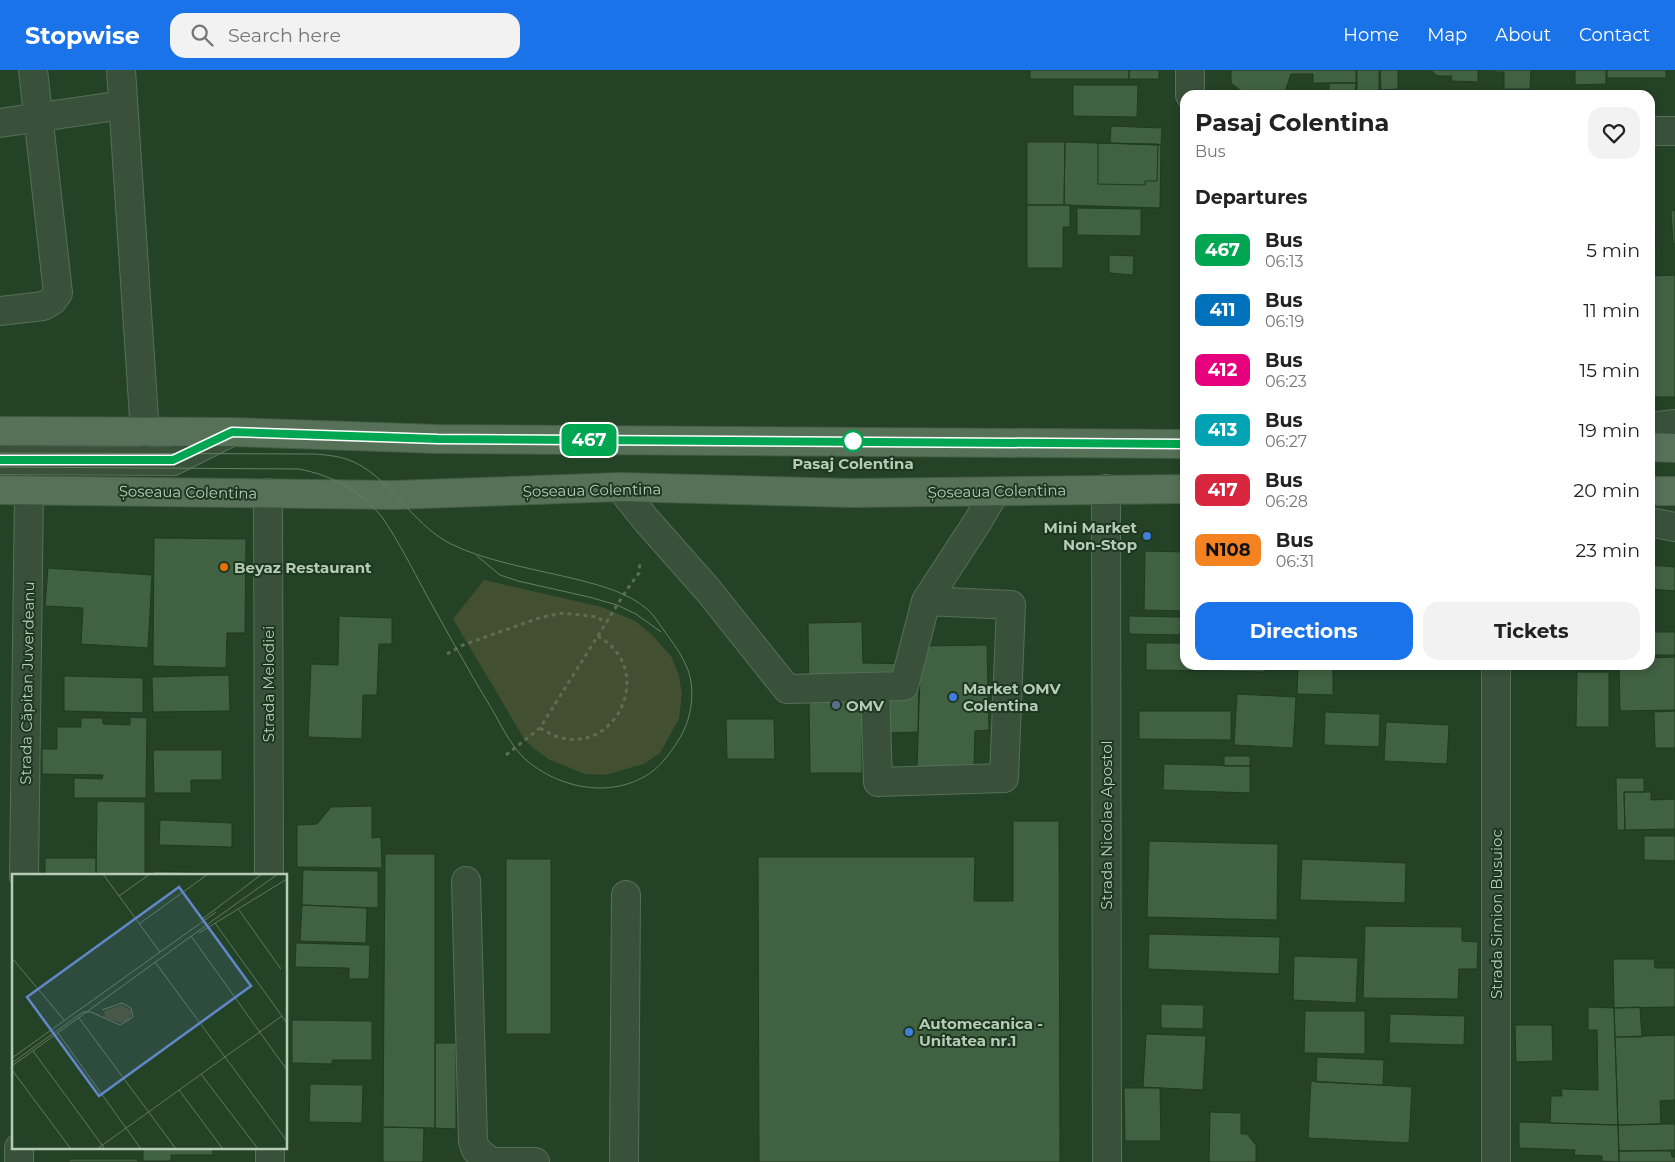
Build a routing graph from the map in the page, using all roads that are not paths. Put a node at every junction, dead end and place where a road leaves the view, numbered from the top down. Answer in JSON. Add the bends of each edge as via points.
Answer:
{"nodes":[{"id":1,"x":33,"y":70,"type":"edge"},
{"id":2,"x":121,"y":70,"type":"edge"},
{"id":3,"x":1190,"y":70,"type":"edge"},
{"id":4,"x":1190,"y":90,"type":"edge"},
{"id":5,"x":124,"y":105,"type":"junction"},
{"id":6,"x":39,"y":118,"type":"junction"},
{"id":7,"x":0,"y":124,"type":"edge"},
{"id":8,"x":1655,"y":130,"type":"edge"},
{"id":9,"x":1675,"y":131,"type":"edge"},
{"id":10,"x":0,"y":311,"type":"edge"},
{"id":11,"x":1675,"y":424,"type":"edge"},
{"id":12,"x":1655,"y":426,"type":"edge"},
{"id":13,"x":0,"y":432,"type":"edge"},
{"id":14,"x":232,"y":432,"type":"junction"},
{"id":15,"x":145,"y":433,"type":"junction"},
{"id":16,"x":1180,"y":444,"type":"edge"},
{"id":17,"x":1655,"y":447,"type":"edge"},
{"id":18,"x":1675,"y":448,"type":"edge"},
{"id":19,"x":0,"y":460,"type":"edge"},
{"id":20,"x":620,"y":487,"type":"junction"},
{"id":21,"x":1106,"y":489,"type":"junction"},
{"id":22,"x":1180,"y":489,"type":"edge"},
{"id":23,"x":0,"y":490,"type":"edge"},
{"id":24,"x":29,"y":490,"type":"junction"},
{"id":25,"x":1655,"y":491,"type":"edge"},
{"id":26,"x":1675,"y":491,"type":"edge"},
{"id":27,"x":995,"y":492,"type":"junction"},
{"id":28,"x":268,"y":493,"type":"junction"},
{"id":29,"x":1655,"y":523,"type":"edge"},
{"id":30,"x":1675,"y":527,"type":"edge"},
{"id":31,"x":926,"y":601,"type":"junction"},
{"id":32,"x":1496,"y":670,"type":"edge"},
{"id":33,"x":876,"y":687,"type":"junction"},
{"id":34,"x":24,"y":874,"type":"edge"},
{"id":35,"x":269,"y":874,"type":"edge"},
{"id":36,"x":466,"y":881,"type":"dead end"},
{"id":37,"x":626,"y":895,"type":"dead end"},
{"id":38,"x":535,"y":1162,"type":"edge"},
{"id":39,"x":624,"y":1162,"type":"edge"},
{"id":40,"x":1106,"y":1162,"type":"edge"},
{"id":41,"x":1496,"y":1162,"type":"edge"}],
"edges":[{"from":1,"to":6,"type":"street"},
{"from":2,"to":5,"type":"street"},
{"from":3,"to":4,"type":"street"},
{"from":5,"to":6,"type":"street"},
{"from":5,"to":15,"type":"street"},
{"from":6,"to":7,"type":"street"},
{"from":6,"to":10,"type":"street","via":[[58,293],[43,306]]},
{"from":8,"to":9,"type":"street"},
{"from":11,"to":12,"type":"street"},
{"from":13,"to":15,"type":"main road"},
{"from":14,"to":15,"type":"main road"},
{"from":14,"to":16,"type":"main road","via":[[448,439]]},
{"from":14,"to":19,"type":"street","via":[[173,460]]},
{"from":17,"to":18,"type":"main road"},
{"from":20,"to":27,"type":"main road","name":"Șoseaua Colentina","via":[[852,493]]},
{"from":20,"to":28,"type":"main road","name":"Șoseaua Colentina","via":[[394,495]]},
{"from":20,"to":33,"type":"street","via":[[708,590],[786,689]]},
{"from":21,"to":22,"type":"main road","name":"Șoseaua Colentina"},
{"from":21,"to":27,"type":"main road","name":"Șoseaua Colentina"},
{"from":21,"to":40,"type":"street","name":"Strada Nicolae Apostol"},
{"from":23,"to":24,"type":"main road","name":"Șoseaua Colentina"},
{"from":24,"to":28,"type":"main road","name":"Șoseaua Colentina"},
{"from":24,"to":34,"type":"street","name":"Strada Căpitan Juverdeanu"},
{"from":25,"to":26,"type":"main road"},
{"from":27,"to":31,"type":"street"},
{"from":28,"to":35,"type":"street","name":"Strada Melodiei"},
{"from":29,"to":30,"type":"street"},
{"from":31,"to":33,"type":"street","via":[[904,686]]},
{"from":31,"to":33,"type":"street","via":[[1011,606],[1004,778],[878,782]]},
{"from":32,"to":41,"type":"street","name":"Strada Simion Busuioc"},
{"from":36,"to":38,"type":"street","via":[[473,1141],[476,1150],[491,1162]]},
{"from":37,"to":39,"type":"street"}]}
